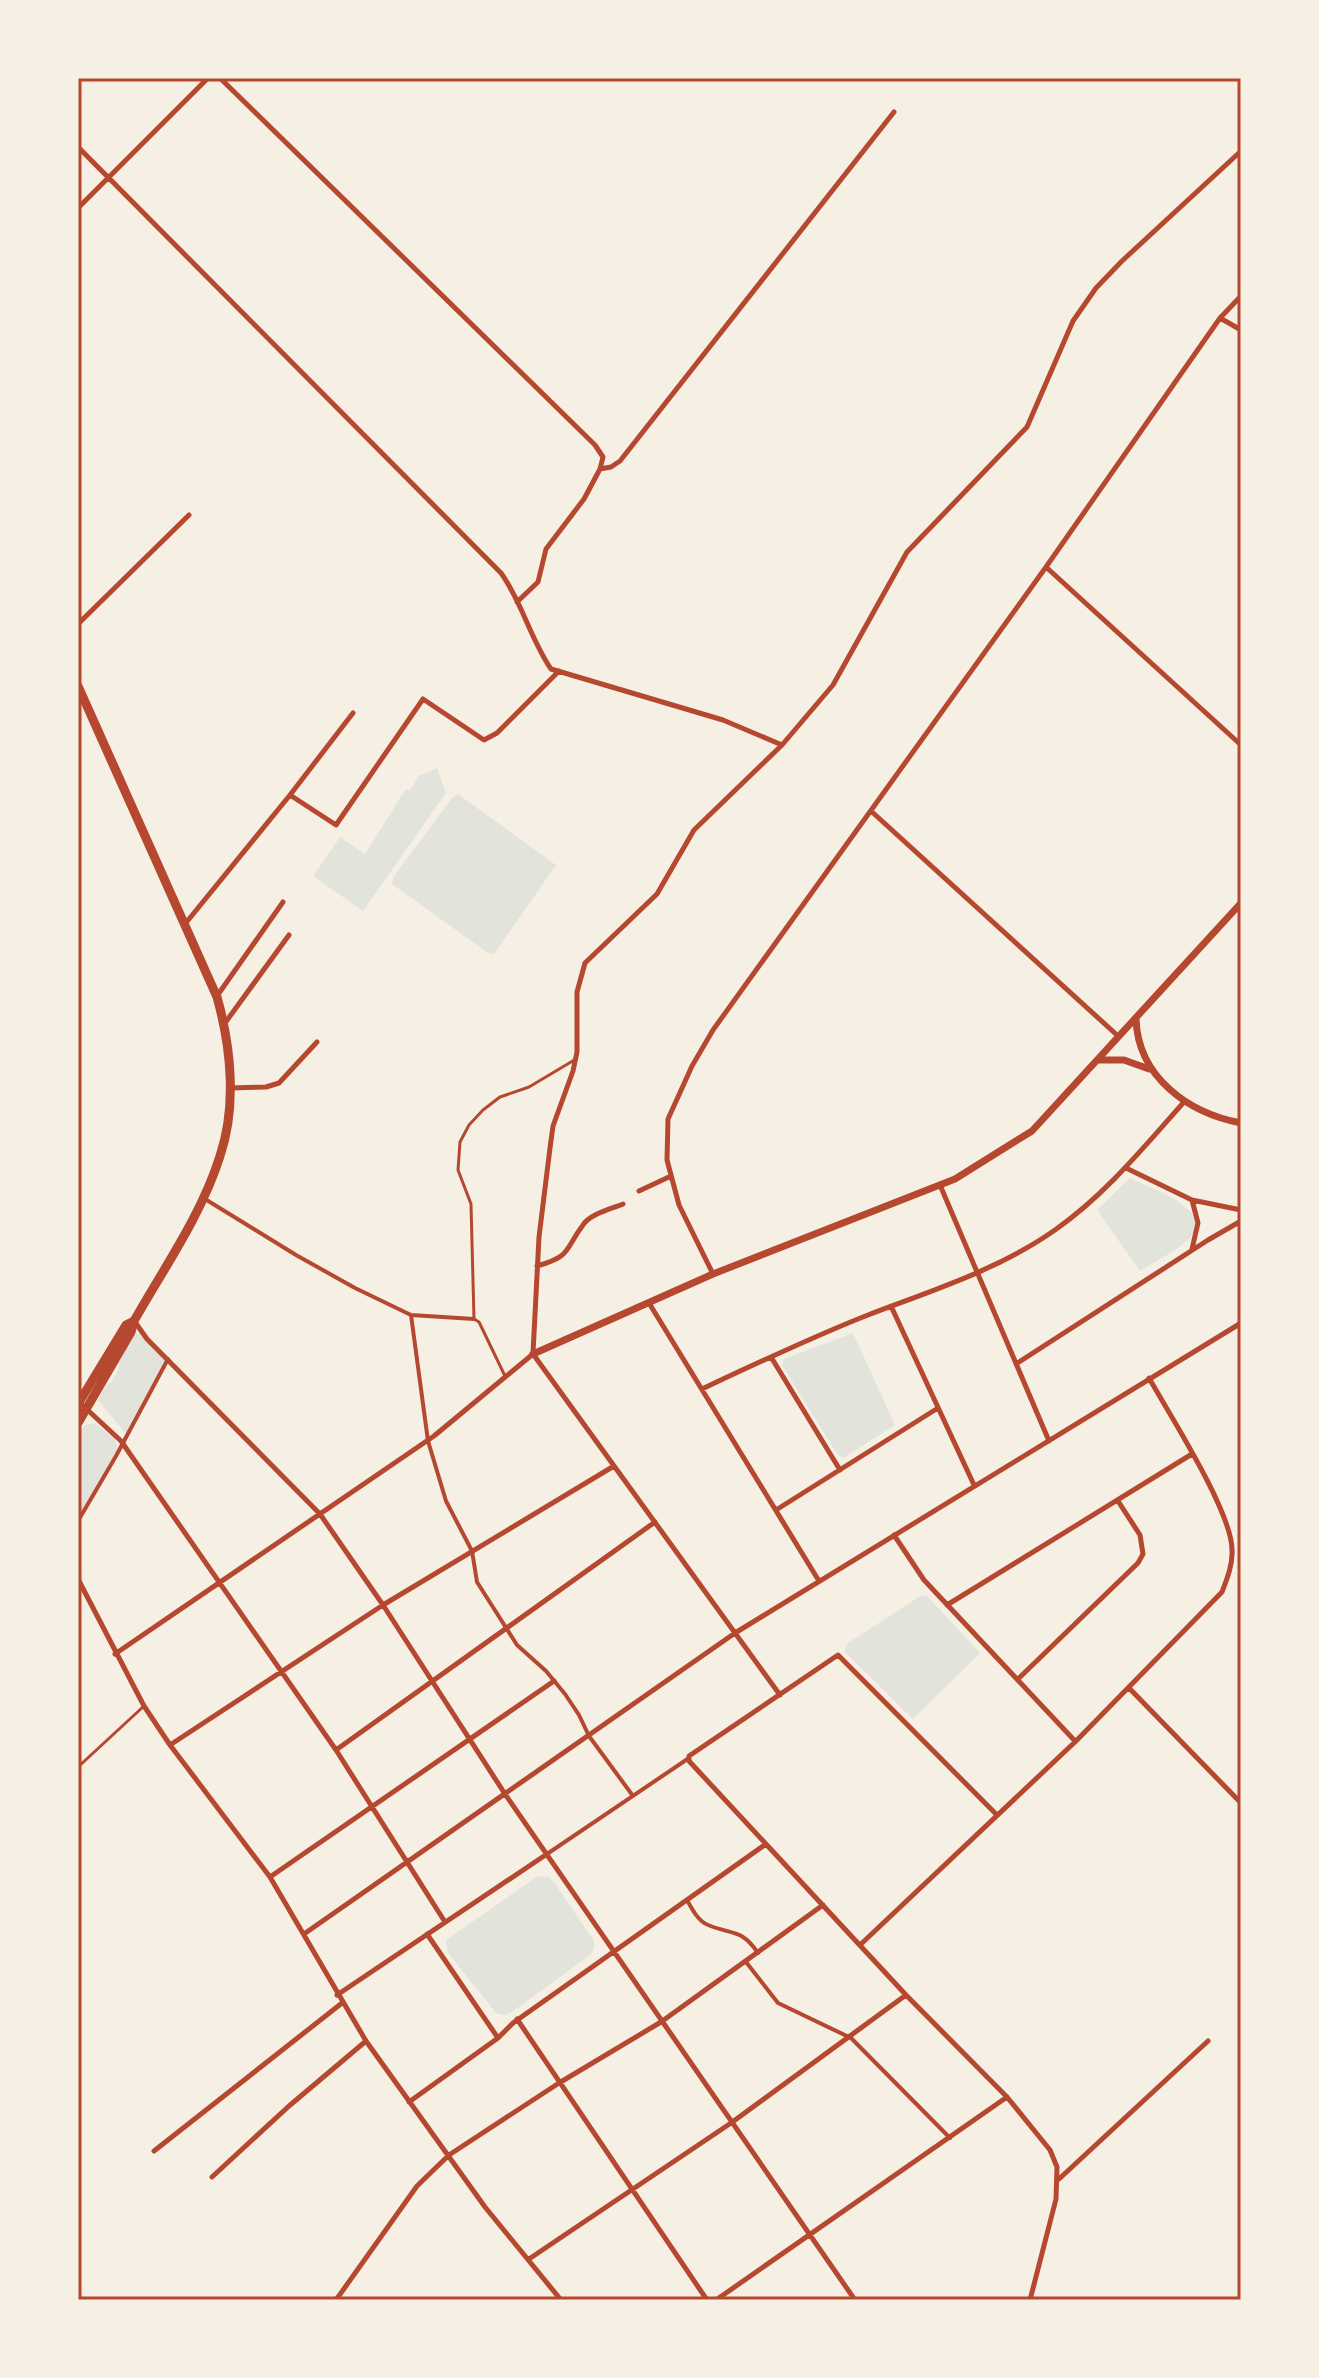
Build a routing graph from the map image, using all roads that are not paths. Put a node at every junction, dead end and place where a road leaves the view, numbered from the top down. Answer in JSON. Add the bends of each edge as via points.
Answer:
{"nodes":[{"id":1,"x":208,"y":78,"type":"edge"},
{"id":2,"x":220,"y":78,"type":"edge"},
{"id":3,"x":894,"y":112,"type":"dead end"},
{"id":4,"x":78,"y":147,"type":"edge"},
{"id":5,"x":1241,"y":151,"type":"edge"},
{"id":6,"x":109,"y":178,"type":"junction"},
{"id":7,"x":78,"y":208,"type":"edge"},
{"id":8,"x":1241,"y":296,"type":"edge"},
{"id":9,"x":1220,"y":318,"type":"junction"},
{"id":10,"x":1241,"y":330,"type":"edge"},
{"id":11,"x":600,"y":469,"type":"junction"},
{"id":12,"x":189,"y":515,"type":"dead end"},
{"id":13,"x":1046,"y":567,"type":"junction"},
{"id":14,"x":517,"y":602,"type":"junction"},
{"id":15,"x":78,"y":624,"type":"edge"},
{"id":16,"x":559,"y":671,"type":"junction"},
{"id":17,"x":78,"y":686,"type":"edge"},
{"id":18,"x":353,"y":713,"type":"dead end"},
{"id":19,"x":782,"y":745,"type":"junction"},
{"id":20,"x":1241,"y":745,"type":"edge"},
{"id":21,"x":290,"y":795,"type":"junction"},
{"id":22,"x":871,"y":811,"type":"junction"},
{"id":23,"x":283,"y":902,"type":"dead end"},
{"id":24,"x":1241,"y":903,"type":"edge"},
{"id":25,"x":184,"y":926,"type":"junction"},
{"id":26,"x":289,"y":935,"type":"dead end"},
{"id":27,"x":217,"y":997,"type":"junction"},
{"id":28,"x":1136,"y":1019,"type":"junction"},
{"id":29,"x":224,"y":1024,"type":"junction"},
{"id":30,"x":1119,"y":1037,"type":"junction"},
{"id":31,"x":317,"y":1042,"type":"dead end"},
{"id":32,"x":576,"y":1059,"type":"junction"},
{"id":33,"x":1098,"y":1060,"type":"junction"},
{"id":34,"x":1151,"y":1070,"type":"junction"},
{"id":35,"x":229,"y":1088,"type":"junction"},
{"id":36,"x":1184,"y":1102,"type":"junction"},
{"id":37,"x":1241,"y":1123,"type":"edge"},
{"id":38,"x":1126,"y":1168,"type":"junction"},
{"id":39,"x":671,"y":1176,"type":"junction"},
{"id":40,"x":940,"y":1185,"type":"junction"},
{"id":41,"x":639,"y":1191,"type":"dead end"},
{"id":42,"x":203,"y":1197,"type":"junction"},
{"id":43,"x":1192,"y":1200,"type":"junction"},
{"id":44,"x":623,"y":1204,"type":"dead end"},
{"id":45,"x":1241,"y":1210,"type":"edge"},
{"id":46,"x":1241,"y":1221,"type":"edge"},
{"id":47,"x":1192,"y":1250,"type":"junction"},
{"id":48,"x":537,"y":1266,"type":"junction"},
{"id":49,"x":713,"y":1274,"type":"junction"},
{"id":50,"x":978,"y":1275,"type":"junction"},
{"id":51,"x":649,"y":1302,"type":"junction"},
{"id":52,"x":891,"y":1306,"type":"junction"},
{"id":53,"x":411,"y":1315,"type":"junction"},
{"id":54,"x":474,"y":1319,"type":"junction"},
{"id":55,"x":134,"y":1321,"type":"junction"},
{"id":56,"x":1241,"y":1323,"type":"edge"},
{"id":57,"x":533,"y":1354,"type":"junction"},
{"id":58,"x":771,"y":1357,"type":"junction"},
{"id":59,"x":168,"y":1359,"type":"junction"},
{"id":60,"x":1016,"y":1364,"type":"junction"},
{"id":61,"x":505,"y":1376,"type":"junction"},
{"id":62,"x":1149,"y":1378,"type":"junction"},
{"id":63,"x":702,"y":1389,"type":"junction"},
{"id":64,"x":81,"y":1405,"type":"edge"},
{"id":65,"x":938,"y":1408,"type":"junction"},
{"id":66,"x":78,"y":1423,"type":"edge"},
{"id":67,"x":428,"y":1441,"type":"junction"},
{"id":68,"x":1049,"y":1441,"type":"junction"},
{"id":69,"x":123,"y":1443,"type":"junction"},
{"id":70,"x":1192,"y":1454,"type":"junction"},
{"id":71,"x":614,"y":1466,"type":"junction"},
{"id":72,"x":840,"y":1470,"type":"junction"},
{"id":73,"x":974,"y":1485,"type":"junction"},
{"id":74,"x":1118,"y":1501,"type":"junction"},
{"id":75,"x":776,"y":1510,"type":"junction"},
{"id":76,"x":320,"y":1514,"type":"junction"},
{"id":77,"x":78,"y":1521,"type":"edge"},
{"id":78,"x":655,"y":1522,"type":"junction"},
{"id":79,"x":894,"y":1535,"type":"junction"},
{"id":80,"x":472,"y":1551,"type":"junction"},
{"id":81,"x":78,"y":1579,"type":"edge"},
{"id":82,"x":819,"y":1581,"type":"junction"},
{"id":83,"x":217,"y":1582,"type":"junction"},
{"id":84,"x":383,"y":1605,"type":"junction"},
{"id":85,"x":947,"y":1605,"type":"junction"},
{"id":86,"x":506,"y":1628,"type":"junction"},
{"id":87,"x":735,"y":1633,"type":"junction"},
{"id":88,"x":114,"y":1654,"type":"junction"},
{"id":89,"x":280,"y":1673,"type":"junction"},
{"id":90,"x":1018,"y":1679,"type":"junction"},
{"id":91,"x":432,"y":1681,"type":"junction"},
{"id":92,"x":554,"y":1681,"type":"junction"},
{"id":93,"x":1129,"y":1688,"type":"junction"},
{"id":94,"x":780,"y":1695,"type":"junction"},
{"id":95,"x":144,"y":1706,"type":"junction"},
{"id":96,"x":589,"y":1736,"type":"junction"},
{"id":97,"x":469,"y":1739,"type":"junction"},
{"id":98,"x":1076,"y":1741,"type":"junction"},
{"id":99,"x":170,"y":1745,"type":"junction"},
{"id":100,"x":336,"y":1750,"type":"junction"},
{"id":101,"x":689,"y":1758,"type":"junction"},
{"id":102,"x":78,"y":1767,"type":"edge"},
{"id":103,"x":505,"y":1794,"type":"junction"},
{"id":104,"x":633,"y":1796,"type":"junction"},
{"id":105,"x":1241,"y":1803,"type":"edge"},
{"id":106,"x":370,"y":1806,"type":"junction"},
{"id":107,"x":996,"y":1814,"type":"junction"},
{"id":108,"x":766,"y":1844,"type":"junction"},
{"id":109,"x":547,"y":1854,"type":"junction"},
{"id":110,"x":406,"y":1862,"type":"junction"},
{"id":111,"x":270,"y":1877,"type":"junction"},
{"id":112,"x":687,"y":1900,"type":"junction"},
{"id":113,"x":823,"y":1905,"type":"junction"},
{"id":114,"x":445,"y":1922,"type":"junction"},
{"id":115,"x":304,"y":1934,"type":"junction"},
{"id":116,"x":427,"y":1934,"type":"junction"},
{"id":117,"x":860,"y":1945,"type":"junction"},
{"id":118,"x":615,"y":1951,"type":"junction"},
{"id":119,"x":758,"y":1953,"type":"junction"},
{"id":120,"x":746,"y":1962,"type":"junction"},
{"id":121,"x":337,"y":1995,"type":"junction"},
{"id":122,"x":906,"y":1995,"type":"junction"},
{"id":123,"x":342,"y":2003,"type":"junction"},
{"id":124,"x":517,"y":2019,"type":"junction"},
{"id":125,"x":661,"y":2022,"type":"junction"},
{"id":126,"x":498,"y":2038,"type":"junction"},
{"id":127,"x":851,"y":2038,"type":"junction"},
{"id":128,"x":366,"y":2041,"type":"junction"},
{"id":129,"x":1208,"y":2041,"type":"dead end"},
{"id":130,"x":559,"y":2083,"type":"junction"},
{"id":131,"x":1007,"y":2097,"type":"junction"},
{"id":132,"x":409,"y":2102,"type":"junction"},
{"id":133,"x":731,"y":2123,"type":"junction"},
{"id":134,"x":950,"y":2138,"type":"junction"},
{"id":135,"x":154,"y":2151,"type":"dead end"},
{"id":136,"x":449,"y":2155,"type":"junction"},
{"id":137,"x":212,"y":2177,"type":"dead end"},
{"id":138,"x":1058,"y":2180,"type":"junction"},
{"id":139,"x":631,"y":2189,"type":"junction"},
{"id":140,"x":811,"y":2236,"type":"junction"},
{"id":141,"x":529,"y":2259,"type":"junction"},
{"id":142,"x":336,"y":2300,"type":"edge"},
{"id":143,"x":561,"y":2300,"type":"edge"},
{"id":144,"x":707,"y":2300,"type":"edge"},
{"id":145,"x":716,"y":2300,"type":"edge"},
{"id":146,"x":855,"y":2300,"type":"edge"},
{"id":147,"x":1030,"y":2300,"type":"edge"}],
"edges":[{"from":1,"to":6,"type":"street"},
{"from":2,"to":11,"type":"street","via":[[595,445],[603,457]]},
{"from":3,"to":11,"type":"street","via":[[620,461]]},
{"from":4,"to":6,"type":"street"},
{"from":5,"to":19,"type":"street","via":[[1096,288],[1073,321],[1027,427],[907,552],[833,685]]},
{"from":6,"to":7,"type":"street"},
{"from":6,"to":14,"type":"street","via":[[501,573]]},
{"from":8,"to":9,"type":"street"},
{"from":9,"to":10,"type":"street"},
{"from":9,"to":13,"type":"street"},
{"from":11,"to":14,"type":"street","via":[[546,549],[538,582]]},
{"from":12,"to":15,"type":"street"},
{"from":13,"to":20,"type":"street"},
{"from":13,"to":22,"type":"street"},
{"from":14,"to":16,"type":"street","via":[[536,648],[551,669]]},
{"from":16,"to":19,"type":"street","via":[[723,720]]},
{"from":16,"to":21,"type":"street","via":[[484,740],[423,699],[336,825]]},
{"from":17,"to":25,"type":"main road"},
{"from":18,"to":21,"type":"street"},
{"from":19,"to":32,"type":"street","via":[[694,830],[657,894],[585,963],[577,992]]},
{"from":21,"to":25,"type":"street"},
{"from":22,"to":30,"type":"street"},
{"from":22,"to":39,"type":"street","via":[[692,1066],[668,1119]]},
{"from":23,"to":27,"type":"street"},
{"from":24,"to":28,"type":"street"},
{"from":25,"to":27,"type":"main road"},
{"from":26,"to":29,"type":"street"},
{"from":27,"to":29,"type":"main road"},
{"from":28,"to":30,"type":"street"},
{"from":28,"to":34,"type":"street","via":[[1138,1044]]},
{"from":29,"to":35,"type":"main road"},
{"from":30,"to":33,"type":"street"},
{"from":31,"to":35,"type":"street","via":[[279,1083]]},
{"from":32,"to":48,"type":"street","via":[[553,1126]]},
{"from":32,"to":54,"type":"lane","via":[[529,1087],[500,1097],[469,1125],[460,1142],[458,1170],[471,1204]]},
{"from":33,"to":34,"type":"street","via":[[1124,1060]]},
{"from":33,"to":40,"type":"street","via":[[1032,1131]]},
{"from":34,"to":36,"type":"street"},
{"from":35,"to":42,"type":"main road","via":[[221,1155]]},
{"from":36,"to":37,"type":"street"},
{"from":36,"to":38,"type":"street"},
{"from":38,"to":43,"type":"street"},
{"from":38,"to":50,"type":"street","via":[[1056,1229]]},
{"from":39,"to":41,"type":"street"},
{"from":39,"to":49,"type":"street","via":[[679,1205]]},
{"from":40,"to":49,"type":"street"},
{"from":40,"to":50,"type":"street"},
{"from":42,"to":53,"type":"street","via":[[296,1255]]},
{"from":42,"to":55,"type":"main road"},
{"from":43,"to":45,"type":"street"},
{"from":43,"to":47,"type":"street","via":[[1198,1223]]},
{"from":44,"to":48,"type":"street","via":[[589,1219],[558,1260]]},
{"from":46,"to":47,"type":"street"},
{"from":47,"to":60,"type":"street"},
{"from":48,"to":57,"type":"street"},
{"from":49,"to":51,"type":"street"},
{"from":50,"to":52,"type":"street"},
{"from":50,"to":60,"type":"street"},
{"from":51,"to":57,"type":"street"},
{"from":51,"to":63,"type":"street"},
{"from":52,"to":58,"type":"street"},
{"from":52,"to":65,"type":"street"},
{"from":53,"to":54,"type":"street"},
{"from":53,"to":67,"type":"street"},
{"from":54,"to":61,"type":"lane"},
{"from":55,"to":59,"type":"street"},
{"from":55,"to":64,"type":"main road"},
{"from":56,"to":62,"type":"street"},
{"from":57,"to":61,"type":"street"},
{"from":57,"to":71,"type":"street"},
{"from":58,"to":63,"type":"street"},
{"from":58,"to":72,"type":"street"},
{"from":59,"to":69,"type":"street"},
{"from":59,"to":76,"type":"street"},
{"from":60,"to":68,"type":"street"},
{"from":61,"to":67,"type":"street"},
{"from":62,"to":68,"type":"street"},
{"from":62,"to":70,"type":"street"},
{"from":63,"to":75,"type":"street"},
{"from":64,"to":66,"type":"main road"},
{"from":64,"to":69,"type":"street"},
{"from":65,"to":72,"type":"street"},
{"from":65,"to":73,"type":"street"},
{"from":67,"to":76,"type":"street"},
{"from":67,"to":80,"type":"street","via":[[446,1501]]},
{"from":68,"to":73,"type":"street"},
{"from":69,"to":77,"type":"street"},
{"from":69,"to":83,"type":"street"},
{"from":70,"to":74,"type":"street"},
{"from":70,"to":93,"type":"street","via":[[1230,1530],[1233,1551],[1227,1578],[1222,1592]]},
{"from":71,"to":78,"type":"street"},
{"from":71,"to":80,"type":"street"},
{"from":72,"to":75,"type":"street"},
{"from":73,"to":79,"type":"street"},
{"from":74,"to":85,"type":"street"},
{"from":74,"to":90,"type":"street","via":[[1140,1535],[1143,1554],[1138,1563]]},
{"from":75,"to":82,"type":"street"},
{"from":76,"to":83,"type":"street"},
{"from":76,"to":84,"type":"street"},
{"from":78,"to":86,"type":"street"},
{"from":78,"to":87,"type":"street"},
{"from":79,"to":82,"type":"street"},
{"from":79,"to":85,"type":"street"},
{"from":80,"to":84,"type":"street"},
{"from":80,"to":86,"type":"street","via":[[477,1582]]},
{"from":81,"to":88,"type":"street"},
{"from":82,"to":87,"type":"street"},
{"from":83,"to":88,"type":"street"},
{"from":83,"to":89,"type":"street"},
{"from":84,"to":89,"type":"street"},
{"from":84,"to":91,"type":"street"},
{"from":85,"to":90,"type":"street"},
{"from":86,"to":91,"type":"street"},
{"from":86,"to":92,"type":"street"},
{"from":87,"to":94,"type":"street"},
{"from":87,"to":96,"type":"street"},
{"from":88,"to":95,"type":"street"},
{"from":89,"to":99,"type":"street"},
{"from":89,"to":100,"type":"street"},
{"from":90,"to":98,"type":"street"},
{"from":91,"to":97,"type":"street"},
{"from":91,"to":100,"type":"street"},
{"from":92,"to":96,"type":"street"},
{"from":92,"to":97,"type":"street"},
{"from":93,"to":98,"type":"street"},
{"from":93,"to":105,"type":"street"},
{"from":94,"to":101,"type":"street"},
{"from":94,"to":107,"type":"street","via":[[838,1655]]},
{"from":95,"to":99,"type":"street"},
{"from":95,"to":102,"type":"lane"},
{"from":96,"to":103,"type":"street"},
{"from":96,"to":104,"type":"street"},
{"from":97,"to":103,"type":"street"},
{"from":97,"to":106,"type":"street"},
{"from":98,"to":107,"type":"street"},
{"from":99,"to":111,"type":"street"},
{"from":100,"to":106,"type":"street"},
{"from":101,"to":104,"type":"street"},
{"from":101,"to":108,"type":"street"},
{"from":103,"to":109,"type":"street"},
{"from":103,"to":110,"type":"street"},
{"from":104,"to":109,"type":"street"},
{"from":106,"to":110,"type":"street"},
{"from":106,"to":111,"type":"street"},
{"from":107,"to":117,"type":"street"},
{"from":108,"to":112,"type":"street"},
{"from":108,"to":113,"type":"street"},
{"from":109,"to":114,"type":"street"},
{"from":109,"to":118,"type":"street"},
{"from":110,"to":114,"type":"street"},
{"from":110,"to":115,"type":"street"},
{"from":111,"to":115,"type":"street"},
{"from":112,"to":118,"type":"street"},
{"from":112,"to":119,"type":"street","via":[[706,1925],[741,1934]]},
{"from":113,"to":117,"type":"street"},
{"from":113,"to":119,"type":"street"},
{"from":114,"to":116,"type":"street"},
{"from":115,"to":121,"type":"street"},
{"from":116,"to":121,"type":"street"},
{"from":116,"to":126,"type":"street"},
{"from":117,"to":122,"type":"street"},
{"from":118,"to":124,"type":"street"},
{"from":118,"to":125,"type":"street"},
{"from":119,"to":120,"type":"street"},
{"from":120,"to":125,"type":"street"},
{"from":120,"to":127,"type":"street","via":[[778,2003]]},
{"from":121,"to":123,"type":"street"},
{"from":122,"to":127,"type":"street"},
{"from":122,"to":131,"type":"street"},
{"from":123,"to":128,"type":"street"},
{"from":123,"to":135,"type":"street"},
{"from":124,"to":126,"type":"street"},
{"from":124,"to":130,"type":"street"},
{"from":125,"to":130,"type":"street"},
{"from":125,"to":133,"type":"street"},
{"from":126,"to":132,"type":"street"},
{"from":127,"to":133,"type":"street"},
{"from":127,"to":134,"type":"street"},
{"from":128,"to":132,"type":"street"},
{"from":128,"to":137,"type":"street"},
{"from":129,"to":138,"type":"street"},
{"from":130,"to":136,"type":"street"},
{"from":130,"to":139,"type":"street"},
{"from":131,"to":134,"type":"street"},
{"from":131,"to":138,"type":"street","via":[[1050,2150]]},
{"from":132,"to":136,"type":"street"},
{"from":133,"to":139,"type":"street"},
{"from":133,"to":140,"type":"street"},
{"from":134,"to":140,"type":"street"},
{"from":136,"to":141,"type":"street"},
{"from":136,"to":142,"type":"street","via":[[417,2186]]},
{"from":138,"to":147,"type":"street"},
{"from":139,"to":141,"type":"street"},
{"from":139,"to":144,"type":"street"},
{"from":140,"to":145,"type":"street"},
{"from":140,"to":146,"type":"street"},
{"from":141,"to":143,"type":"street"}]}
